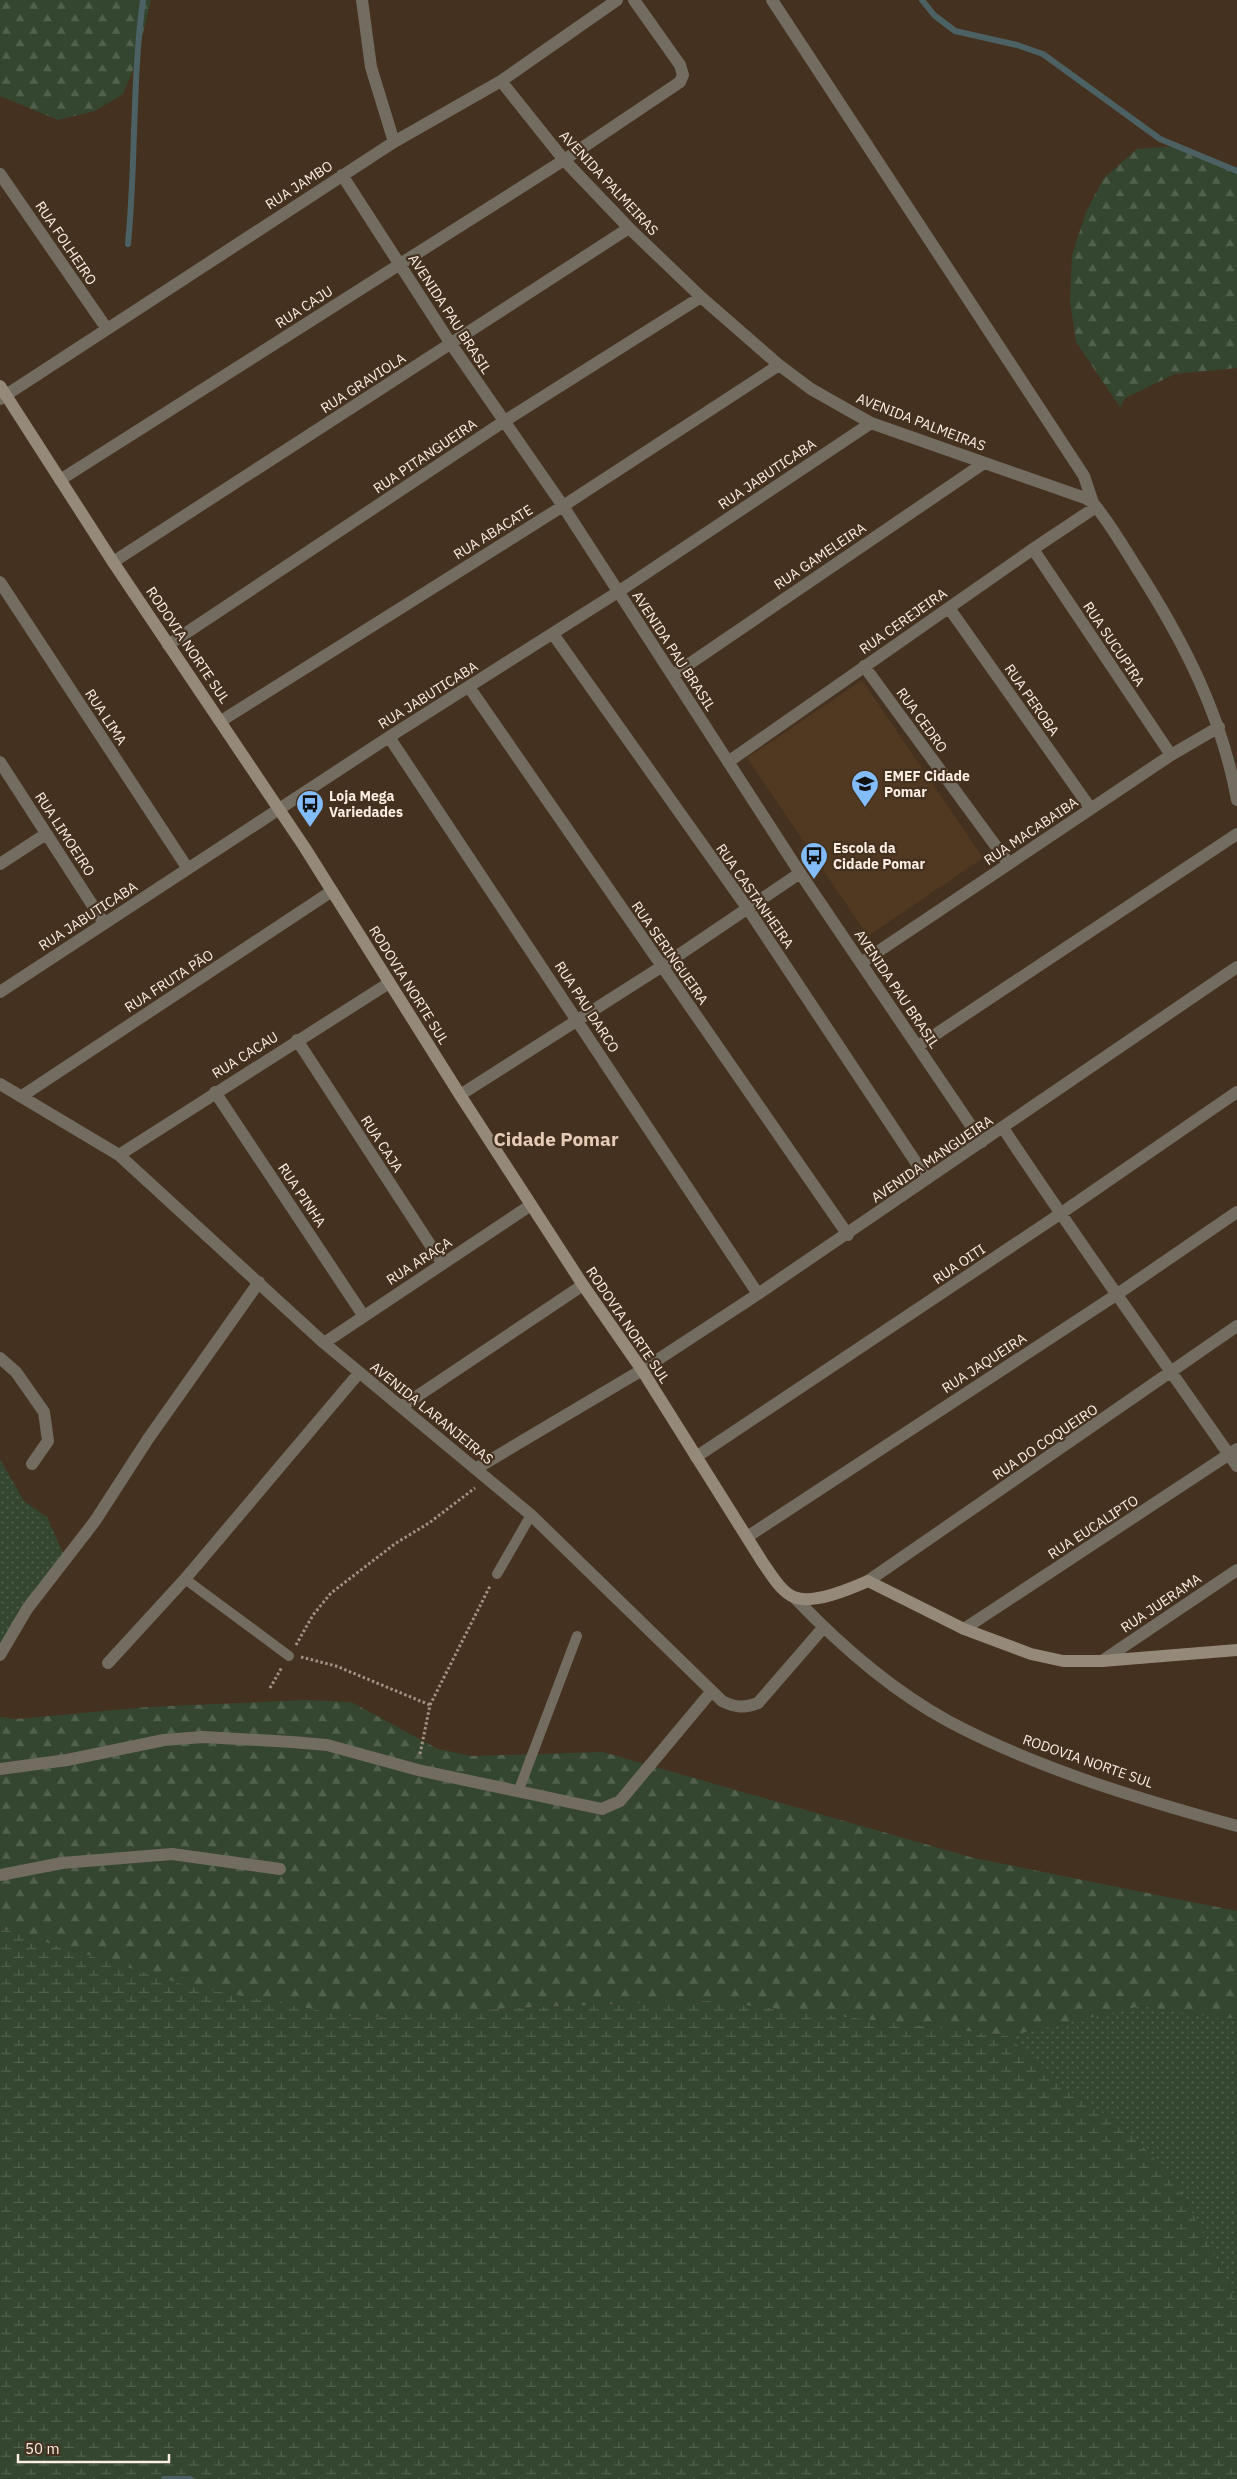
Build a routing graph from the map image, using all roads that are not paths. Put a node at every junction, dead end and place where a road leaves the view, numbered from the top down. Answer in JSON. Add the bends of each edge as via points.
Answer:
{"nodes":[{"id":1,"x":362,"y":0,"type":"edge"},
{"id":2,"x":617,"y":0,"type":"edge"},
{"id":3,"x":634,"y":0,"type":"edge"},
{"id":4,"x":772,"y":0,"type":"edge"},
{"id":5,"x":501,"y":81,"type":"junction"},
{"id":6,"x":394,"y":142,"type":"junction"},
{"id":7,"x":564,"y":160,"type":"junction"},
{"id":8,"x":0,"y":174,"type":"edge"},
{"id":9,"x":342,"y":176,"type":"junction"},
{"id":10,"x":629,"y":228,"type":"junction"},
{"id":11,"x":400,"y":263,"type":"junction"},
{"id":12,"x":701,"y":297,"type":"junction"},
{"id":13,"x":106,"y":329,"type":"junction"},
{"id":14,"x":451,"y":344,"type":"junction"},
{"id":15,"x":778,"y":365,"type":"junction"},
{"id":16,"x":2,"y":394,"type":"edge"},
{"id":17,"x":503,"y":422,"type":"junction"},
{"id":18,"x":871,"y":423,"type":"junction"},
{"id":19,"x":984,"y":463,"type":"junction"},
{"id":20,"x":60,"y":480,"type":"junction"},
{"id":21,"x":1095,"y":505,"type":"junction"},
{"id":22,"x":563,"y":506,"type":"junction"},
{"id":23,"x":1033,"y":549,"type":"junction"},
{"id":24,"x":113,"y":562,"type":"junction"},
{"id":25,"x":0,"y":582,"type":"edge"},
{"id":26,"x":618,"y":592,"type":"junction"},
{"id":27,"x":949,"y":608,"type":"junction"},
{"id":28,"x":553,"y":634,"type":"junction"},
{"id":29,"x":168,"y":645,"type":"junction"},
{"id":30,"x":864,"y":666,"type":"junction"},
{"id":31,"x":673,"y":675,"type":"junction"},
{"id":32,"x":469,"y":687,"type":"junction"},
{"id":33,"x":221,"y":721,"type":"junction"},
{"id":34,"x":1219,"y":726,"type":"junction"},
{"id":35,"x":389,"y":737,"type":"junction"},
{"id":36,"x":1171,"y":756,"type":"junction"},
{"id":37,"x":0,"y":762,"type":"edge"},
{"id":38,"x":728,"y":762,"type":"junction"},
{"id":39,"x":1237,"y":800,"type":"edge"},
{"id":40,"x":280,"y":809,"type":"junction"},
{"id":41,"x":1091,"y":809,"type":"junction"},
{"id":42,"x":46,"y":834,"type":"junction"},
{"id":43,"x":1237,"y":834,"type":"edge"},
{"id":44,"x":0,"y":864,"type":"edge"},
{"id":45,"x":1009,"y":864,"type":"junction"},
{"id":46,"x":188,"y":869,"type":"junction"},
{"id":47,"x":800,"y":873,"type":"junction"},
{"id":48,"x":332,"y":891,"type":"junction"},
{"id":49,"x":748,"y":909,"type":"junction"},
{"id":50,"x":104,"y":923,"type":"junction"},
{"id":51,"x":861,"y":962,"type":"junction"},
{"id":52,"x":661,"y":967,"type":"junction"},
{"id":53,"x":1237,"y":967,"type":"edge"},
{"id":54,"x":389,"y":983,"type":"junction"},
{"id":55,"x":0,"y":992,"type":"edge"},
{"id":56,"x":578,"y":1021,"type":"junction"},
{"id":57,"x":297,"y":1040,"type":"junction"},
{"id":58,"x":918,"y":1046,"type":"junction"},
{"id":59,"x":0,"y":1084,"type":"edge"},
{"id":60,"x":215,"y":1092,"type":"junction"},
{"id":61,"x":1237,"y":1092,"type":"edge"},
{"id":62,"x":460,"y":1095,"type":"junction"},
{"id":63,"x":22,"y":1096,"type":"junction"},
{"id":64,"x":1004,"y":1128,"type":"junction"},
{"id":65,"x":982,"y":1142,"type":"junction"},
{"id":66,"x":119,"y":1155,"type":"junction"},
{"id":67,"x":927,"y":1179,"type":"junction"},
{"id":68,"x":531,"y":1205,"type":"junction"},
{"id":69,"x":1237,"y":1212,"type":"edge"},
{"id":70,"x":1060,"y":1214,"type":"junction"},
{"id":71,"x":848,"y":1234,"type":"junction"},
{"id":72,"x":442,"y":1263,"type":"junction"},
{"id":73,"x":258,"y":1282,"type":"junction"},
{"id":74,"x":583,"y":1285,"type":"junction"},
{"id":75,"x":758,"y":1294,"type":"junction"},
{"id":76,"x":1116,"y":1295,"type":"junction"},
{"id":77,"x":363,"y":1315,"type":"junction"},
{"id":78,"x":1237,"y":1326,"type":"edge"},
{"id":79,"x":324,"y":1343,"type":"junction"},
{"id":80,"x":0,"y":1358,"type":"edge"},
{"id":81,"x":642,"y":1370,"type":"junction"},
{"id":82,"x":1173,"y":1372,"type":"junction"},
{"id":83,"x":358,"y":1373,"type":"junction"},
{"id":84,"x":401,"y":1407,"type":"junction"},
{"id":85,"x":1233,"y":1452,"type":"edge"},
{"id":86,"x":696,"y":1458,"type":"junction"},
{"id":87,"x":32,"y":1464,"type":"dead end"},
{"id":88,"x":1237,"y":1466,"type":"edge"},
{"id":89,"x":477,"y":1468,"type":"junction"},
{"id":90,"x":531,"y":1515,"type":"junction"},
{"id":91,"x":746,"y":1537,"type":"junction"},
{"id":92,"x":1237,"y":1570,"type":"edge"},
{"id":93,"x":497,"y":1574,"type":"road end"},
{"id":94,"x":185,"y":1579,"type":"junction"},
{"id":95,"x":868,"y":1581,"type":"junction"},
{"id":96,"x":795,"y":1598,"type":"junction"},
{"id":97,"x":823,"y":1628,"type":"junction"},
{"id":98,"x":964,"y":1629,"type":"junction"},
{"id":99,"x":577,"y":1636,"type":"dead end"},
{"id":100,"x":1237,"y":1650,"type":"edge"},
{"id":101,"x":0,"y":1655,"type":"edge"},
{"id":102,"x":289,"y":1656,"type":"road end"},
{"id":103,"x":1102,"y":1661,"type":"junction"},
{"id":104,"x":108,"y":1663,"type":"dead end"},
{"id":105,"x":711,"y":1692,"type":"junction"},
{"id":106,"x":0,"y":1769,"type":"edge"},
{"id":107,"x":518,"y":1792,"type":"junction"},
{"id":108,"x":1237,"y":1826,"type":"edge"},
{"id":109,"x":280,"y":1869,"type":"dead end"},
{"id":110,"x":0,"y":1875,"type":"edge"}],
"edges":[{"from":1,"to":6,"type":"street","via":[[372,67]]},
{"from":2,"to":5,"type":"street","name":"RUA JAMBO"},
{"from":3,"to":7,"type":"street","name":"RUA CAJU","via":[[680,65],[682,79]]},
{"from":4,"to":21,"type":"street","via":[[1084,476]]},
{"from":5,"to":6,"type":"street","name":"RUA JAMBO"},
{"from":5,"to":7,"type":"street","name":"AVENIDA PALMEIRAS"},
{"from":6,"to":9,"type":"street","name":"RUA JAMBO"},
{"from":7,"to":10,"type":"street","name":"AVENIDA PALMEIRAS"},
{"from":7,"to":11,"type":"street","name":"RUA CAJU"},
{"from":8,"to":13,"type":"street","name":"RUA FOLHEIRO"},
{"from":9,"to":11,"type":"street","name":"AVENIDA PAU BRASIL"},
{"from":9,"to":13,"type":"street","name":"RUA JAMBO"},
{"from":10,"to":12,"type":"street","name":"AVENIDA PALMEIRAS"},
{"from":10,"to":14,"type":"street","name":"RUA GRAVIOLA"},
{"from":11,"to":14,"type":"street","name":"AVENIDA PAU BRASIL"},
{"from":11,"to":20,"type":"street","name":"RUA CAJU"},
{"from":12,"to":15,"type":"street","name":"AVENIDA PALMEIRAS"},
{"from":12,"to":17,"type":"street","name":"RUA PITANGUEIRA"},
{"from":13,"to":16,"type":"street","name":"RUA JAMBO"},
{"from":14,"to":17,"type":"street","name":"AVENIDA PAU BRASIL"},
{"from":14,"to":24,"type":"street","name":"RUA GRAVIOLA"},
{"from":15,"to":18,"type":"street","name":"AVENIDA PALMEIRAS","via":[[811,389]]},
{"from":15,"to":22,"type":"street","name":"RUA ABACATE"},
{"from":16,"to":20,"type":"street","name":"RODOVIA NORTE SUL"},
{"from":17,"to":22,"type":"street","name":"AVENIDA PAU BRASIL"},
{"from":17,"to":29,"type":"street","name":"RUA PITANGUEIRA"},
{"from":18,"to":19,"type":"street","name":"AVENIDA PALMEIRAS"},
{"from":18,"to":26,"type":"street","name":"RUA JABUTICABA"},
{"from":19,"to":21,"type":"street","name":"AVENIDA PALMEIRAS","via":[[1085,498]]},
{"from":19,"to":31,"type":"street","name":"RUA GAMELEIRA"},
{"from":20,"to":24,"type":"street","name":"RODOVIA NORTE SUL"},
{"from":21,"to":23,"type":"street","name":"RUA CEREJEIRA"},
{"from":21,"to":34,"type":"street","via":[[1164,611],[1198,674]]},
{"from":22,"to":26,"type":"street","name":"AVENIDA PAU BRASIL"},
{"from":22,"to":33,"type":"street","name":"RUA ABACATE"},
{"from":23,"to":27,"type":"street","name":"RUA CEREJEIRA"},
{"from":23,"to":36,"type":"street","name":"RUA SUCUPIRA"},
{"from":24,"to":29,"type":"street","name":"RODOVIA NORTE SUL"},
{"from":25,"to":46,"type":"street","name":"RUA LIMA"},
{"from":26,"to":28,"type":"street","name":"RUA JABUTICABA"},
{"from":26,"to":31,"type":"street","name":"AVENIDA PAU BRASIL"},
{"from":27,"to":30,"type":"street","name":"RUA CEREJEIRA"},
{"from":27,"to":41,"type":"street","name":"RUA PEROBA"},
{"from":28,"to":32,"type":"street","name":"RUA JABUTICABA"},
{"from":28,"to":49,"type":"street","name":"RUA CASTANHEIRA"},
{"from":29,"to":33,"type":"street","name":"RODOVIA NORTE SUL"},
{"from":30,"to":38,"type":"street","name":"RUA CEREJEIRA"},
{"from":30,"to":45,"type":"street","name":"RUA CEDRO"},
{"from":31,"to":38,"type":"street","name":"AVENIDA PAU BRASIL"},
{"from":32,"to":35,"type":"street","name":"RUA JABUTICABA"},
{"from":32,"to":52,"type":"street","name":"RUA SERINGUEIRA"},
{"from":33,"to":40,"type":"street","name":"RODOVIA NORTE SUL"},
{"from":34,"to":36,"type":"street","name":"RUA MACABAIBA"},
{"from":34,"to":39,"type":"street"},
{"from":35,"to":40,"type":"street","name":"RUA JABUTICABA"},
{"from":35,"to":56,"type":"street","name":"RUA PAU DARCO"},
{"from":36,"to":41,"type":"street","name":"RUA MACABAIBA"},
{"from":37,"to":42,"type":"street","name":"RUA LIMOEIRO"},
{"from":38,"to":47,"type":"street","name":"AVENIDA PAU BRASIL"},
{"from":40,"to":46,"type":"street","name":"RUA JABUTICABA"},
{"from":40,"to":48,"type":"street","name":"RODOVIA NORTE SUL"},
{"from":41,"to":45,"type":"street","name":"RUA MACABAIBA"},
{"from":42,"to":44,"type":"street"},
{"from":42,"to":50,"type":"street","name":"RUA LIMOEIRO"},
{"from":43,"to":58,"type":"street"},
{"from":45,"to":51,"type":"street","name":"RUA MACABAIBA"},
{"from":46,"to":50,"type":"street","name":"RUA JABUTICABA"},
{"from":47,"to":49,"type":"street"},
{"from":47,"to":51,"type":"street","name":"AVENIDA PAU BRASIL"},
{"from":48,"to":54,"type":"street","name":"RODOVIA NORTE SUL"},
{"from":48,"to":63,"type":"street","name":"RUA FRUTA PÃO"},
{"from":49,"to":52,"type":"street"},
{"from":49,"to":67,"type":"street","name":"RUA CASTANHEIRA"},
{"from":50,"to":55,"type":"street","name":"RUA JABUTICABA"},
{"from":51,"to":58,"type":"street","name":"AVENIDA PAU BRASIL"},
{"from":52,"to":56,"type":"street"},
{"from":52,"to":71,"type":"street","name":"RUA SERINGUEIRA"},
{"from":53,"to":64,"type":"street","name":"AVENIDA MANGUEIRA"},
{"from":54,"to":57,"type":"street","name":"RUA CACAU"},
{"from":54,"to":62,"type":"street","name":"RODOVIA NORTE SUL"},
{"from":56,"to":62,"type":"street"},
{"from":56,"to":75,"type":"street","name":"RUA PAU DARCO"},
{"from":57,"to":60,"type":"street","name":"RUA CACAU"},
{"from":57,"to":72,"type":"street","name":"RUA CAJA"},
{"from":58,"to":65,"type":"street","name":"AVENIDA PAU BRASIL"},
{"from":59,"to":63,"type":"street","name":"AVENIDA LARANJEIRAS"},
{"from":60,"to":66,"type":"street","name":"RUA CACAU"},
{"from":60,"to":77,"type":"street","name":"RUA PINHA"},
{"from":61,"to":70,"type":"street","name":"RUA OITI"},
{"from":62,"to":68,"type":"street","name":"RODOVIA NORTE SUL"},
{"from":63,"to":66,"type":"street","name":"AVENIDA LARANJEIRAS"},
{"from":64,"to":65,"type":"street","name":"AVENIDA MANGUEIRA"},
{"from":64,"to":70,"type":"street"},
{"from":65,"to":67,"type":"street","name":"AVENIDA MANGUEIRA"},
{"from":66,"to":73,"type":"street","name":"AVENIDA LARANJEIRAS"},
{"from":67,"to":71,"type":"street","name":"AVENIDA MANGUEIRA"},
{"from":68,"to":72,"type":"street","name":"RUA ARAÇA"},
{"from":68,"to":74,"type":"street","name":"RODOVIA NORTE SUL"},
{"from":69,"to":76,"type":"street","name":"RUA JAQUEIRA"},
{"from":70,"to":76,"type":"street"},
{"from":70,"to":86,"type":"street","name":"RUA OITI"},
{"from":71,"to":75,"type":"street","name":"AVENIDA MANGUEIRA"},
{"from":72,"to":77,"type":"street","name":"RUA ARAÇA"},
{"from":73,"to":79,"type":"street","name":"AVENIDA LARANJEIRAS"},
{"from":73,"to":101,"type":"street","via":[[94,1520],[27,1609]]},
{"from":74,"to":81,"type":"street","name":"RODOVIA NORTE SUL"},
{"from":74,"to":84,"type":"street"},
{"from":75,"to":81,"type":"street","name":"AVENIDA MANGUEIRA"},
{"from":76,"to":82,"type":"street"},
{"from":76,"to":91,"type":"street","name":"RUA JAQUEIRA"},
{"from":77,"to":79,"type":"street","name":"RUA ARAÇA"},
{"from":78,"to":82,"type":"street","name":"RUA DO COQUEIRO"},
{"from":79,"to":83,"type":"street","name":"AVENIDA LARANJEIRAS"},
{"from":80,"to":87,"type":"street","via":[[16,1372],[44,1412],[48,1441]]},
{"from":81,"to":86,"type":"street","name":"RODOVIA NORTE SUL"},
{"from":81,"to":89,"type":"street","name":"AVENIDA MANGUEIRA"},
{"from":82,"to":85,"type":"street"},
{"from":82,"to":95,"type":"street","name":"RUA DO COQUEIRO"},
{"from":83,"to":84,"type":"street","name":"AVENIDA LARANJEIRAS"},
{"from":83,"to":94,"type":"street"},
{"from":84,"to":89,"type":"street","name":"AVENIDA LARANJEIRAS"},
{"from":85,"to":88,"type":"street"},
{"from":85,"to":98,"type":"street","name":"RUA EUCALIPTO"},
{"from":86,"to":91,"type":"street","name":"RODOVIA NORTE SUL"},
{"from":89,"to":90,"type":"street","name":"AVENIDA LARANJEIRAS"},
{"from":90,"to":93,"type":"lane"},
{"from":90,"to":105,"type":"street","name":"AVENIDA LARANJEIRAS"},
{"from":91,"to":96,"type":"street","name":"RODOVIA NORTE SUL","via":[[772,1575]]},
{"from":92,"to":103,"type":"street","name":"RUA JUERAMA"},
{"from":94,"to":102,"type":"lane"},
{"from":94,"to":104,"type":"street"},
{"from":95,"to":96,"type":"street","via":[[825,1596]]},
{"from":95,"to":98,"type":"street"},
{"from":96,"to":97,"type":"street","name":"RODOVIA NORTE SUL"},
{"from":97,"to":105,"type":"street","name":"AVENIDA LARANJEIRAS","via":[[758,1703],[746,1708],[733,1706]]},
{"from":97,"to":108,"type":"street","name":"RODOVIA NORTE SUL","via":[[899,1688],[948,1720],[1037,1761]]},
{"from":98,"to":103,"type":"street","via":[[1046,1658]]},
{"from":99,"to":107,"type":"lane"},
{"from":100,"to":103,"type":"street"},
{"from":105,"to":107,"type":"street","via":[[614,1805],[602,1809]]},
{"from":106,"to":107,"type":"street","via":[[67,1760],[164,1740],[203,1737],[327,1745],[418,1770]]},
{"from":109,"to":110,"type":"street","via":[[172,1854],[62,1863]]}]}
